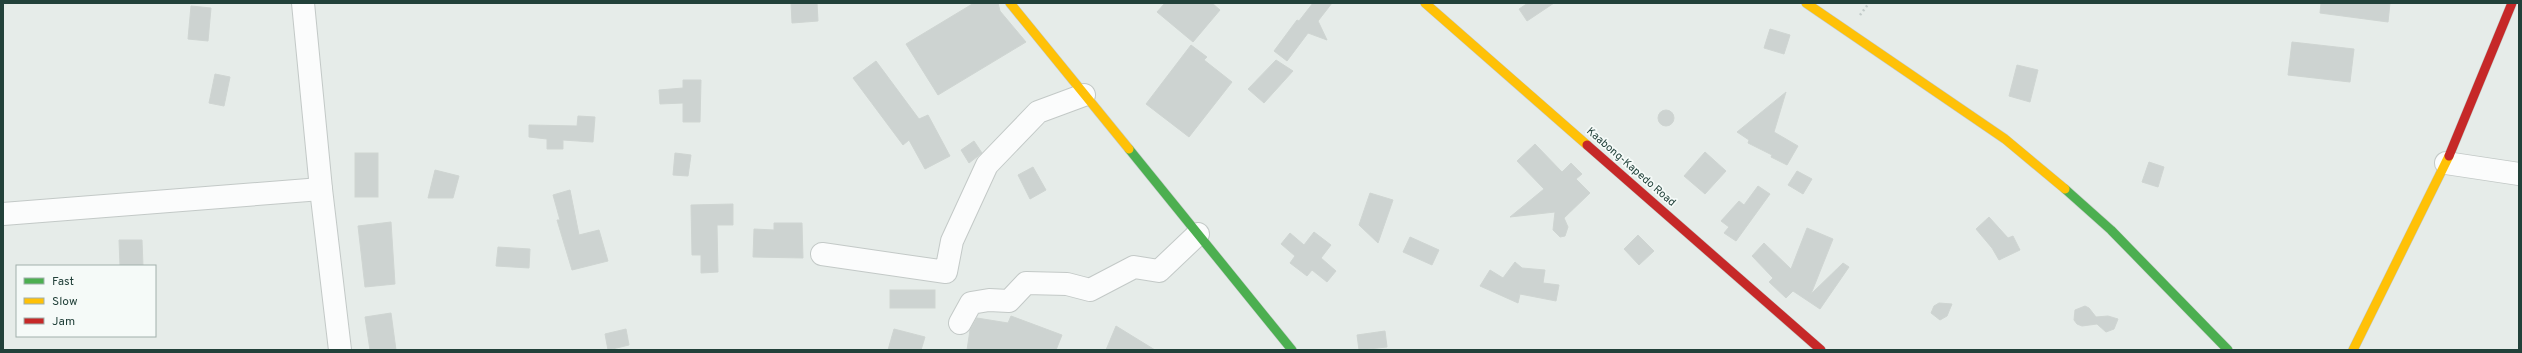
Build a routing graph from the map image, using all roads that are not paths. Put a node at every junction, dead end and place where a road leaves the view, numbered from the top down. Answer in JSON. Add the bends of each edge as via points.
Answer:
{"nodes":[{"id":1,"x":303,"y":3,"type":"edge"},
{"id":2,"x":1010,"y":3,"type":"edge"},
{"id":3,"x":1425,"y":3,"type":"edge"},
{"id":4,"x":1806,"y":3,"type":"edge"},
{"id":5,"x":2512,"y":3,"type":"edge"},
{"id":6,"x":1084,"y":95,"type":"junction"},
{"id":7,"x":2446,"y":163,"type":"junction"},
{"id":8,"x":2519,"y":174,"type":"edge"},
{"id":9,"x":321,"y":189,"type":"junction"},
{"id":10,"x":3,"y":214,"type":"edge"},
{"id":11,"x":1198,"y":234,"type":"junction"},
{"id":12,"x":822,"y":254,"type":"dead end"},
{"id":13,"x":960,"y":323,"type":"dead end"},
{"id":14,"x":340,"y":350,"type":"edge"},
{"id":15,"x":1292,"y":350,"type":"edge"},
{"id":16,"x":1821,"y":350,"type":"edge"},
{"id":17,"x":2228,"y":350,"type":"edge"},
{"id":18,"x":2353,"y":350,"type":"edge"}],
"edges":[{"from":1,"to":9,"type":"street"},
{"from":2,"to":6,"type":"street"},
{"from":3,"to":16,"type":"street","name":"Kaabong-Kapedo Road"},
{"from":4,"to":17,"type":"street","via":[[2005,139],[2042,169],[2111,230]]},
{"from":5,"to":7,"type":"street"},
{"from":6,"to":11,"type":"street"},
{"from":6,"to":12,"type":"street","via":[[1038,112],[987,164],[952,241],[946,272]]},
{"from":7,"to":8,"type":"street"},
{"from":7,"to":18,"type":"street"},
{"from":9,"to":10,"type":"street"},
{"from":9,"to":14,"type":"street"},
{"from":11,"to":13,"type":"street","via":[[1159,270],[1134,267],[1090,290],[1067,284],[1026,283],[1009,300],[971,303]]},
{"from":11,"to":15,"type":"street"}]}
